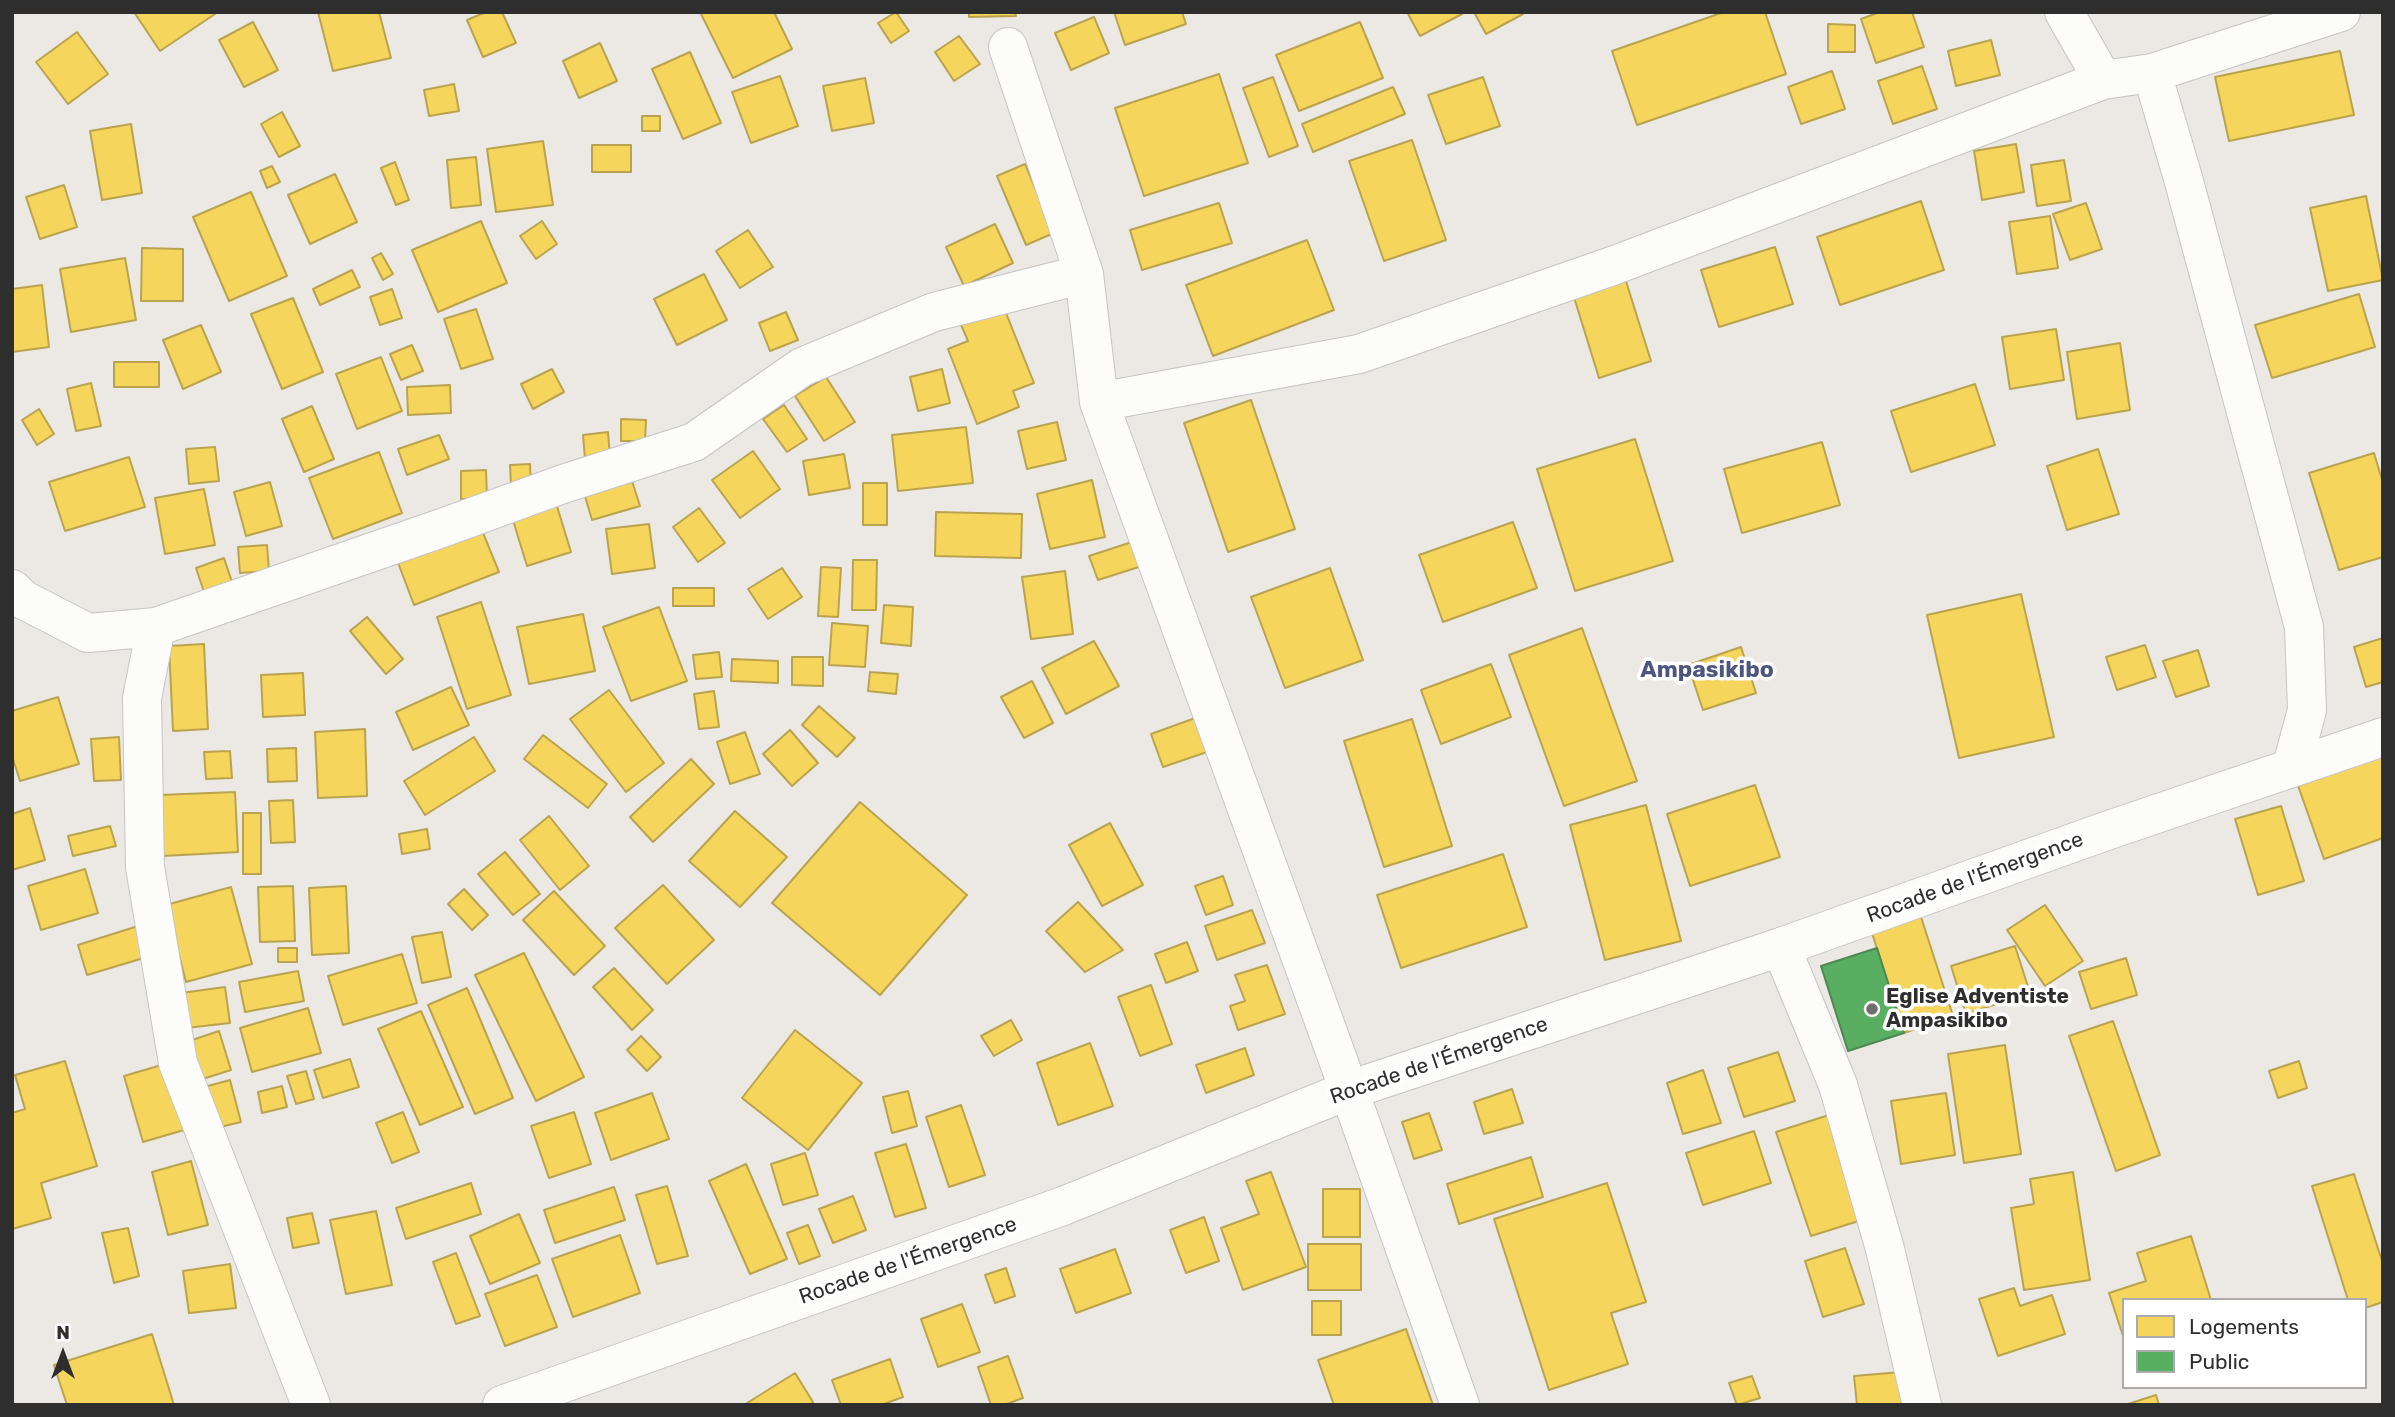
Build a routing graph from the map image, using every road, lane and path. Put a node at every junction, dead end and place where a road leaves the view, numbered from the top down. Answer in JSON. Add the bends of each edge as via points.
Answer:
{"nodes":[{"id":1,"x":2064,"y":12,"type":"edge"},
{"id":2,"x":2341,"y":12,"type":"edge"},
{"id":3,"x":1008,"y":47,"type":"dead end"},
{"id":4,"x":2152,"y":73,"type":"junction"},
{"id":5,"x":2103,"y":80,"type":"junction"},
{"id":6,"x":1084,"y":274,"type":"junction"},
{"id":7,"x":1100,"y":402,"type":"junction"},
{"id":8,"x":12,"y":589,"type":"edge"},
{"id":9,"x":156,"y":626,"type":"junction"},
{"id":10,"x":2383,"y":737,"type":"edge"},
{"id":11,"x":2292,"y":766,"type":"junction"},
{"id":12,"x":1781,"y":947,"type":"junction"},
{"id":13,"x":1349,"y":1090,"type":"junction"},
{"id":14,"x":311,"y":1405,"type":"edge"},
{"id":15,"x":502,"y":1405,"type":"edge"},
{"id":16,"x":1460,"y":1405,"type":"edge"},
{"id":17,"x":1922,"y":1405,"type":"edge"}],
"edges":[{"from":1,"to":5,"type":"street"},
{"from":2,"to":4,"type":"street"},
{"from":3,"to":6,"type":"street"},
{"from":4,"to":5,"type":"street"},
{"from":4,"to":11,"type":"street","via":[[2304,626],[2306,710]]},
{"from":5,"to":7,"type":"street","via":[[1615,265],[1359,354]]},
{"from":6,"to":7,"type":"street"},
{"from":6,"to":9,"type":"street","via":[[934,312],[802,367],[694,442]]},
{"from":7,"to":13,"type":"street"},
{"from":8,"to":9,"type":"street","via":[[24,600],[88,633]]},
{"from":9,"to":14,"type":"street","via":[[142,698],[145,867],[178,1063]]},
{"from":10,"to":11,"type":"street","name":"Rocade de l'Émergence"},
{"from":11,"to":12,"type":"street","name":"Rocade de l'Émergence"},
{"from":12,"to":13,"type":"street","name":"Rocade de l'Émergence"},
{"from":12,"to":17,"type":"street","via":[[1838,1085],[1885,1249]]},
{"from":13,"to":15,"type":"street","name":"Rocade de l'Émergence","via":[[1063,1206]]},
{"from":13,"to":16,"type":"street"}]}
